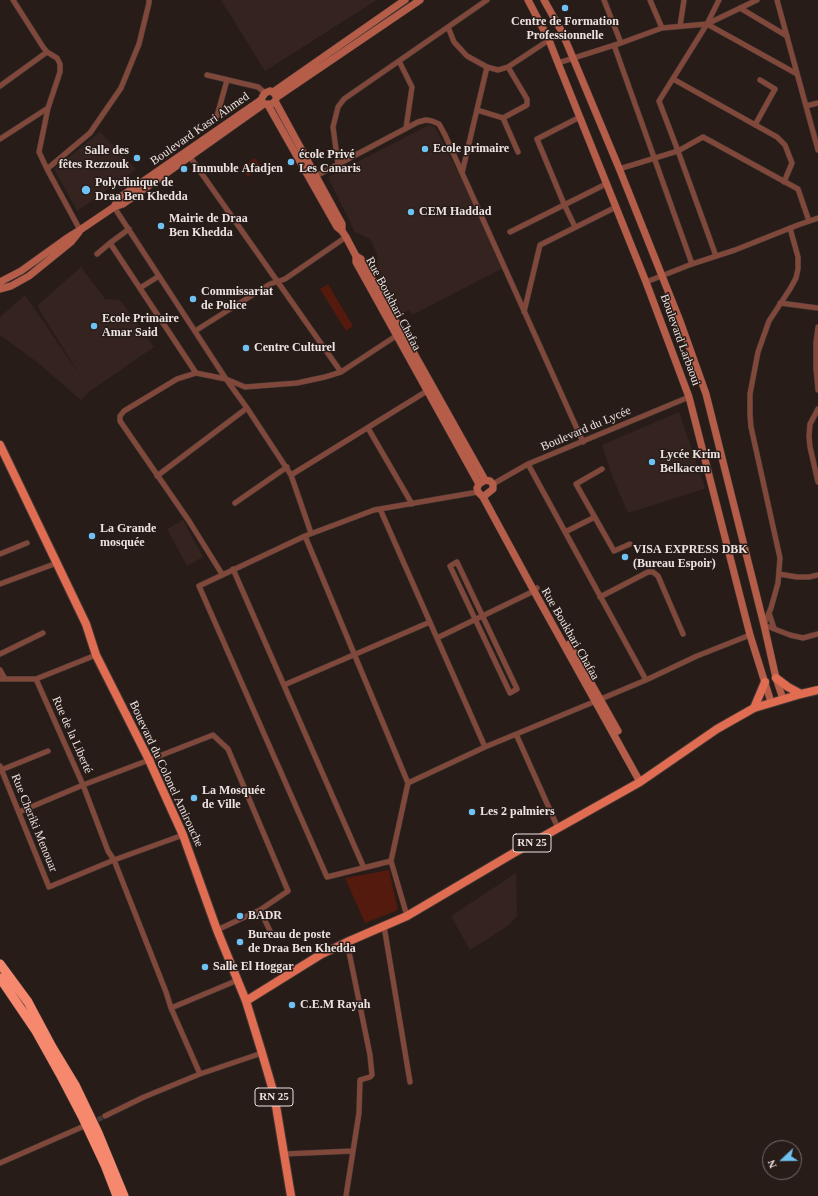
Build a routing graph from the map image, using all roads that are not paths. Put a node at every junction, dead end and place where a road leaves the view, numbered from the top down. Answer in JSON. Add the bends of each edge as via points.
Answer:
{"nodes":[{"id":1,"x":13,"y":0,"type":"edge"},
{"id":2,"x":149,"y":0,"type":"edge"},
{"id":3,"x":405,"y":0,"type":"edge"},
{"id":4,"x":420,"y":0,"type":"edge"},
{"id":5,"x":487,"y":0,"type":"edge"},
{"id":6,"x":528,"y":0,"type":"edge"},
{"id":7,"x":544,"y":0,"type":"edge"},
{"id":8,"x":604,"y":0,"type":"edge"},
{"id":9,"x":650,"y":0,"type":"edge"},
{"id":10,"x":684,"y":0,"type":"edge"},
{"id":11,"x":719,"y":0,"type":"edge"},
{"id":12,"x":756,"y":0,"type":"edge"},
{"id":13,"x":777,"y":0,"type":"edge"},
{"id":14,"x":740,"y":8,"type":"junction"},
{"id":15,"x":707,"y":24,"type":"junction"},
{"id":16,"x":680,"y":26,"type":"junction"},
{"id":17,"x":448,"y":27,"type":"junction"},
{"id":18,"x":662,"y":28,"type":"junction"},
{"id":19,"x":787,"y":36,"type":"junction"},
{"id":20,"x":549,"y":40,"type":"junction"},
{"id":21,"x":621,"y":43,"type":"junction"},
{"id":22,"x":614,"y":45,"type":"junction"},
{"id":23,"x":47,"y":52,"type":"junction"},
{"id":24,"x":573,"y":58,"type":"junction"},
{"id":25,"x":399,"y":61,"type":"junction"},
{"id":26,"x":558,"y":63,"type":"junction"},
{"id":27,"x":487,"y":67,"type":"junction"},
{"id":28,"x":508,"y":67,"type":"junction"},
{"id":29,"x":797,"y":74,"type":"junction"},
{"id":30,"x":207,"y":76,"type":"dead end"},
{"id":31,"x":673,"y":79,"type":"junction"},
{"id":32,"x":227,"y":80,"type":"junction"},
{"id":33,"x":760,"y":80,"type":"dead end"},
{"id":34,"x":0,"y":86,"type":"edge"},
{"id":35,"x":265,"y":93,"type":"joint"},
{"id":36,"x":270,"y":100,"type":"junction"},
{"id":37,"x":818,"y":103,"type":"edge"},
{"id":38,"x":806,"y":106,"type":"junction"},
{"id":39,"x":48,"y":108,"type":"junction"},
{"id":40,"x":477,"y":110,"type":"junction"},
{"id":41,"x":217,"y":116,"type":"dead end"},
{"id":42,"x":580,"y":117,"type":"junction"},
{"id":43,"x":503,"y":118,"type":"junction"},
{"id":44,"x":755,"y":125,"type":"junction"},
{"id":45,"x":406,"y":128,"type":"junction"},
{"id":46,"x":0,"y":138,"type":"edge"},
{"id":47,"x":818,"y":150,"type":"edge"},
{"id":48,"x":678,"y":151,"type":"junction"},
{"id":49,"x":518,"y":152,"type":"dead end"},
{"id":50,"x":190,"y":157,"type":"junction"},
{"id":51,"x":655,"y":158,"type":"junction"},
{"id":52,"x":338,"y":164,"type":"junction"},
{"id":53,"x":47,"y":169,"type":"junction"},
{"id":54,"x":620,"y":169,"type":"junction"},
{"id":55,"x":462,"y":173,"type":"junction"},
{"id":56,"x":313,"y":177,"type":"junction"},
{"id":57,"x":784,"y":182,"type":"junction"},
{"id":58,"x":606,"y":184,"type":"junction"},
{"id":59,"x":564,"y":204,"type":"junction"},
{"id":60,"x":114,"y":207,"type":"junction"},
{"id":61,"x":616,"y":207,"type":"junction"},
{"id":62,"x":818,"y":218,"type":"edge"},
{"id":63,"x":809,"y":221,"type":"junction"},
{"id":64,"x":575,"y":227,"type":"junction"},
{"id":65,"x":790,"y":228,"type":"junction"},
{"id":66,"x":129,"y":229,"type":"junction"},
{"id":67,"x":80,"y":230,"type":"junction"},
{"id":68,"x":510,"y":232,"type":"dead end"},
{"id":69,"x":344,"y":234,"type":"junction"},
{"id":70,"x":110,"y":243,"type":"junction"},
{"id":71,"x":97,"y":254,"type":"dead end"},
{"id":72,"x":716,"y":256,"type":"junction"},
{"id":73,"x":692,"y":264,"type":"junction"},
{"id":74,"x":662,"y":275,"type":"junction"},
{"id":75,"x":159,"y":276,"type":"junction"},
{"id":76,"x":278,"y":281,"type":"junction"},
{"id":77,"x":0,"y":282,"type":"edge"},
{"id":78,"x":646,"y":282,"type":"junction"},
{"id":79,"x":140,"y":288,"type":"junction"},
{"id":80,"x":0,"y":289,"type":"edge"},
{"id":81,"x":780,"y":303,"type":"junction"},
{"id":82,"x":818,"y":308,"type":"edge"},
{"id":83,"x":524,"y":312,"type":"junction"},
{"id":84,"x":818,"y":327,"type":"edge"},
{"id":85,"x":195,"y":331,"type":"junction"},
{"id":86,"x":399,"y":334,"type":"junction"},
{"id":87,"x":342,"y":372,"type":"junction"},
{"id":88,"x":196,"y":373,"type":"junction"},
{"id":89,"x":226,"y":379,"type":"junction"},
{"id":90,"x":818,"y":390,"type":"edge"},
{"id":91,"x":427,"y":392,"type":"junction"},
{"id":92,"x":689,"y":397,"type":"junction"},
{"id":93,"x":247,"y":408,"type":"junction"},
{"id":94,"x":818,"y":409,"type":"edge"},
{"id":95,"x":368,"y":428,"type":"junction"},
{"id":96,"x":583,"y":442,"type":"junction"},
{"id":97,"x":0,"y":445,"type":"edge"},
{"id":98,"x":528,"y":464,"type":"junction"},
{"id":99,"x":287,"y":467,"type":"junction"},
{"id":100,"x":602,"y":469,"type":"dead end"},
{"id":101,"x":291,"y":475,"type":"junction"},
{"id":102,"x":157,"y":476,"type":"junction"},
{"id":103,"x":482,"y":482,"type":"junction"},
{"id":104,"x":818,"y":482,"type":"edge"},
{"id":105,"x":493,"y":484,"type":"junction"},
{"id":106,"x":482,"y":494,"type":"junction"},
{"id":107,"x":236,"y":503,"type":"dead end"},
{"id":108,"x":412,"y":504,"type":"junction"},
{"id":109,"x":380,"y":509,"type":"junction"},
{"id":110,"x":595,"y":517,"type":"junction"},
{"id":111,"x":566,"y":532,"type":"junction"},
{"id":112,"x":311,"y":533,"type":"junction"},
{"id":113,"x":305,"y":536,"type":"junction"},
{"id":114,"x":27,"y":543,"type":"dead end"},
{"id":115,"x":630,"y":544,"type":"dead end"},
{"id":116,"x":0,"y":554,"type":"edge"},
{"id":117,"x":58,"y":563,"type":"junction"},
{"id":118,"x":233,"y":569,"type":"junction"},
{"id":119,"x":222,"y":574,"type":"junction"},
{"id":120,"x":779,"y":574,"type":"junction"},
{"id":121,"x":818,"y":575,"type":"edge"},
{"id":122,"x":0,"y":584,"type":"edge"},
{"id":123,"x":535,"y":590,"type":"junction"},
{"id":124,"x":600,"y":597,"type":"junction"},
{"id":125,"x":769,"y":613,"type":"junction"},
{"id":126,"x":483,"y":616,"type":"junction"},
{"id":127,"x":476,"y":620,"type":"junction"},
{"id":128,"x":430,"y":622,"type":"junction"},
{"id":129,"x":764,"y":625,"type":"junction"},
{"id":130,"x":774,"y":628,"type":"junction"},
{"id":131,"x":43,"y":633,"type":"dead end"},
{"id":132,"x":683,"y":634,"type":"dead end"},
{"id":133,"x":818,"y":634,"type":"edge"},
{"id":134,"x":750,"y":635,"type":"junction"},
{"id":135,"x":437,"y":638,"type":"junction"},
{"id":136,"x":0,"y":654,"type":"edge"},
{"id":137,"x":354,"y":654,"type":"junction"},
{"id":138,"x":96,"y":655,"type":"junction"},
{"id":139,"x":0,"y":670,"type":"edge"},
{"id":140,"x":776,"y":678,"type":"junction"},
{"id":141,"x":2,"y":679,"type":"edge"},
{"id":142,"x":36,"y":679,"type":"junction"},
{"id":143,"x":646,"y":680,"type":"junction"},
{"id":144,"x":765,"y":682,"type":"junction"},
{"id":145,"x":284,"y":685,"type":"junction"},
{"id":146,"x":818,"y":690,"type":"edge"},
{"id":147,"x":801,"y":694,"type":"junction"},
{"id":148,"x":782,"y":699,"type":"junction"},
{"id":149,"x":598,"y":700,"type":"junction"},
{"id":150,"x":771,"y":702,"type":"junction"},
{"id":151,"x":754,"y":708,"type":"junction"},
{"id":152,"x":516,"y":734,"type":"junction"},
{"id":153,"x":484,"y":747,"type":"junction"},
{"id":154,"x":48,"y":751,"type":"dead end"},
{"id":155,"x":149,"y":760,"type":"junction"},
{"id":156,"x":1,"y":768,"type":"edge"},
{"id":157,"x":642,"y":780,"type":"junction"},
{"id":158,"x":408,"y":783,"type":"junction"},
{"id":159,"x":83,"y":785,"type":"junction"},
{"id":160,"x":19,"y":812,"type":"junction"},
{"id":161,"x":558,"y":828,"type":"junction"},
{"id":162,"x":184,"y":835,"type":"junction"},
{"id":163,"x":114,"y":860,"type":"junction"},
{"id":164,"x":391,"y":861,"type":"junction"},
{"id":165,"x":364,"y":868,"type":"junction"},
{"id":166,"x":260,"y":910,"type":"junction"},
{"id":167,"x":406,"y":916,"type":"junction"},
{"id":168,"x":384,"y":926,"type":"junction"},
{"id":169,"x":217,"y":930,"type":"junction"},
{"id":170,"x":270,"y":931,"type":"dead end"},
{"id":171,"x":347,"y":942,"type":"junction"},
{"id":172,"x":0,"y":964,"type":"edge"},
{"id":173,"x":0,"y":978,"type":"edge"},
{"id":174,"x":238,"y":980,"type":"junction"},
{"id":175,"x":246,"y":1001,"type":"junction"},
{"id":176,"x":171,"y":1008,"type":"junction"},
{"id":177,"x":262,"y":1053,"type":"junction"},
{"id":178,"x":200,"y":1074,"type":"junction"},
{"id":179,"x":410,"y":1082,"type":"dead end"},
{"id":180,"x":105,"y":1116,"type":"tunnel mouth"},
{"id":181,"x":82,"y":1127,"type":"dead end"},
{"id":182,"x":353,"y":1151,"type":"junction"},
{"id":183,"x":284,"y":1154,"type":"junction"},
{"id":184,"x":0,"y":1162,"type":"edge"},
{"id":185,"x":117,"y":1196,"type":"edge"},
{"id":186,"x":124,"y":1196,"type":"edge"},
{"id":187,"x":291,"y":1196,"type":"edge"},
{"id":188,"x":346,"y":1196,"type":"edge"}],
"edges":[{"from":1,"to":23,"type":"street"},
{"from":2,"to":53,"type":"street","via":[[139,44],[121,88],[90,133]]},
{"from":3,"to":36,"type":"main road","name":"Boulevard Kasri Ahmed"},
{"from":4,"to":36,"type":"main road","name":"Boulevard Kasri Ahmed"},
{"from":5,"to":17,"type":"street"},
{"from":6,"to":20,"type":"main road","name":"Boulevard Larbaoui"},
{"from":7,"to":24,"type":"main road","name":"Boulevard Larbaoui"},
{"from":8,"to":21,"type":"street"},
{"from":9,"to":18,"type":"street"},
{"from":10,"to":16,"type":"street"},
{"from":11,"to":15,"type":"street"},
{"from":12,"to":14,"type":"street"},
{"from":13,"to":19,"type":"street"},
{"from":14,"to":15,"type":"street"},
{"from":14,"to":19,"type":"street"},
{"from":15,"to":16,"type":"street"},
{"from":15,"to":29,"type":"street"},
{"from":15,"to":31,"type":"street"},
{"from":16,"to":18,"type":"street"},
{"from":17,"to":25,"type":"street"},
{"from":17,"to":27,"type":"street","via":[[454,42],[467,56]]},
{"from":18,"to":21,"type":"street"},
{"from":19,"to":29,"type":"street"},
{"from":20,"to":26,"type":"main road","name":"Boulevard Larbaoui"},
{"from":20,"to":28,"type":"street"},
{"from":21,"to":22,"type":"street"},
{"from":22,"to":24,"type":"street"},
{"from":22,"to":51,"type":"street"},
{"from":23,"to":34,"type":"street"},
{"from":23,"to":39,"type":"street","via":[[57,58],[60,64],[60,72]]},
{"from":24,"to":26,"type":"street"},
{"from":24,"to":54,"type":"main road","name":"Boulevard Larbaoui"},
{"from":25,"to":45,"type":"street","via":[[412,87]]},
{"from":25,"to":52,"type":"street","via":[[344,99],[338,107],[333,127]]},
{"from":26,"to":42,"type":"main road","name":"Boulevard Larbaoui"},
{"from":27,"to":28,"type":"street","via":[[498,70]]},
{"from":27,"to":40,"type":"street"},
{"from":28,"to":43,"type":"street","via":[[528,99],[527,105]]},
{"from":29,"to":38,"type":"street"},
{"from":30,"to":32,"type":"street"},
{"from":31,"to":44,"type":"street"},
{"from":31,"to":48,"type":"street","via":[[660,101]]},
{"from":32,"to":35,"type":"street","via":[[258,87]]},
{"from":32,"to":41,"type":"street"},
{"from":33,"to":44,"type":"street","via":[[775,89]]},
{"from":35,"to":36,"type":"main road","via":[[270,92]]},
{"from":36,"to":50,"type":"main road","name":"Boulevard Kasri Ahmed"},
{"from":36,"to":56,"type":"main road"},
{"from":36,"to":60,"type":"main road","name":"Boulevard Kasri Ahmed","via":[[119,198]]},
{"from":37,"to":38,"type":"street"},
{"from":38,"to":47,"type":"street"},
{"from":39,"to":46,"type":"street"},
{"from":39,"to":53,"type":"street","via":[[39,152]]},
{"from":40,"to":43,"type":"street"},
{"from":40,"to":55,"type":"street"},
{"from":42,"to":58,"type":"main road","name":"Boulevard Larbaoui"},
{"from":42,"to":59,"type":"street","via":[[537,139]]},
{"from":43,"to":49,"type":"street"},
{"from":44,"to":57,"type":"street","via":[[777,137],[785,146],[792,163]]},
{"from":45,"to":52,"type":"street"},
{"from":45,"to":55,"type":"street","via":[[426,120],[439,124]]},
{"from":48,"to":51,"type":"street"},
{"from":48,"to":57,"type":"street","via":[[703,137]]},
{"from":48,"to":72,"type":"street"},
{"from":50,"to":60,"type":"main road","name":"Boulevard Kasri Ahmed","via":[[123,204]]},
{"from":50,"to":76,"type":"street"},
{"from":51,"to":54,"type":"street"},
{"from":51,"to":73,"type":"street"},
{"from":52,"to":56,"type":"street"},
{"from":53,"to":67,"type":"street"},
{"from":54,"to":74,"type":"main road","name":"Boulevard Larbaoui"},
{"from":55,"to":83,"type":"street"},
{"from":56,"to":69,"type":"main road","via":[[337,227]]},
{"from":57,"to":63,"type":"street","via":[[798,189]]},
{"from":58,"to":59,"type":"street"},
{"from":58,"to":61,"type":"main road","name":"Boulevard Larbaoui"},
{"from":59,"to":64,"type":"street"},
{"from":59,"to":68,"type":"street"},
{"from":60,"to":66,"type":"street"},
{"from":60,"to":67,"type":"main road","name":"Boulevard Kasri Ahmed"},
{"from":61,"to":64,"type":"street"},
{"from":61,"to":78,"type":"main road","name":"Boulevard Larbaoui"},
{"from":62,"to":63,"type":"street"},
{"from":63,"to":65,"type":"street"},
{"from":64,"to":83,"type":"street","via":[[540,245]]},
{"from":65,"to":72,"type":"street"},
{"from":65,"to":81,"type":"street","via":[[798,257],[798,269],[796,278]]},
{"from":66,"to":70,"type":"street"},
{"from":66,"to":75,"type":"street"},
{"from":67,"to":77,"type":"main road","name":"Boulevard Kasri Ahmed","via":[[21,271]]},
{"from":67,"to":80,"type":"main road","name":"Boulevard Kasri Ahmed","via":[[71,242],[29,276]]},
{"from":69,"to":76,"type":"street","via":[[285,280]]},
{"from":69,"to":86,"type":"main road","name":"Rue Boukhari Chafaa","via":[[356,256],[362,259]]},
{"from":70,"to":71,"type":"street"},
{"from":70,"to":79,"type":"street"},
{"from":72,"to":73,"type":"street"},
{"from":73,"to":74,"type":"street"},
{"from":74,"to":78,"type":"street"},
{"from":74,"to":129,"type":"main road","name":"Boulevard Larbaoui","via":[[706,394]]},
{"from":75,"to":79,"type":"street"},
{"from":75,"to":85,"type":"street"},
{"from":76,"to":85,"type":"street"},
{"from":76,"to":87,"type":"street"},
{"from":78,"to":92,"type":"main road","name":"Boulevard Larbaoui"},
{"from":79,"to":88,"type":"street"},
{"from":81,"to":82,"type":"street"},
{"from":81,"to":120,"type":"street","via":[[769,320],[758,352],[750,394],[750,415],[758,463],[780,558]]},
{"from":83,"to":96,"type":"street"},
{"from":84,"to":90,"type":"street"},
{"from":85,"to":89,"type":"street"},
{"from":86,"to":87,"type":"street"},
{"from":86,"to":91,"type":"main road","name":"Rue Boukhari Chafaa"},
{"from":86,"to":103,"type":"main road","name":"Rue Boukhari Chafaa"},
{"from":87,"to":89,"type":"street","via":[[297,383],[246,387]]},
{"from":88,"to":89,"type":"street"},
{"from":88,"to":102,"type":"street","via":[[177,379],[124,411],[120,416],[120,421]]},
{"from":89,"to":93,"type":"street"},
{"from":91,"to":95,"type":"street"},
{"from":91,"to":103,"type":"main road","name":"Rue Boukhari Chafaa"},
{"from":92,"to":96,"type":"street","name":"Boulevard du Lycée"},
{"from":92,"to":134,"type":"main road","name":"Boulevard Larbaoui"},
{"from":93,"to":99,"type":"street"},
{"from":93,"to":102,"type":"street"},
{"from":94,"to":104,"type":"street","via":[[810,424],[809,436]]},
{"from":95,"to":101,"type":"street"},
{"from":95,"to":108,"type":"street"},
{"from":96,"to":98,"type":"street","name":"Boulevard du Lycée"},
{"from":97,"to":117,"type":"main road","name":"Bouevard du Colonel Amirouche"},
{"from":98,"to":105,"type":"street","name":"Boulevard du Lycée"},
{"from":98,"to":111,"type":"street"},
{"from":99,"to":101,"type":"street"},
{"from":99,"to":107,"type":"street"},
{"from":100,"to":110,"type":"street","via":[[576,484]]},
{"from":101,"to":112,"type":"street"},
{"from":102,"to":119,"type":"street"},
{"from":103,"to":105,"type":"main road","via":[[490,481]]},
{"from":103,"to":106,"type":"main road","via":[[477,488]]},
{"from":105,"to":106,"type":"main road","via":[[493,488]]},
{"from":106,"to":108,"type":"street"},
{"from":106,"to":123,"type":"main road","name":"Rue Boukhari Chafaa"},
{"from":108,"to":109,"type":"street"},
{"from":109,"to":112,"type":"street"},
{"from":109,"to":128,"type":"street"},
{"from":110,"to":111,"type":"street"},
{"from":110,"to":115,"type":"street","via":[[614,551]]},
{"from":111,"to":124,"type":"street"},
{"from":112,"to":113,"type":"street"},
{"from":113,"to":118,"type":"street"},
{"from":113,"to":137,"type":"street"},
{"from":114,"to":116,"type":"street"},
{"from":117,"to":122,"type":"street"},
{"from":117,"to":138,"type":"main road","name":"Bouevard du Colonel Amirouche","via":[[86,624]]},
{"from":118,"to":119,"type":"street"},
{"from":118,"to":145,"type":"street"},
{"from":119,"to":165,"type":"street","via":[[199,586],[327,877]]},
{"from":120,"to":121,"type":"street","via":[[797,577]]},
{"from":120,"to":125,"type":"street"},
{"from":123,"to":126,"type":"street"},
{"from":123,"to":149,"type":"main road","name":"Rue Boukhari Chafaa"},
{"from":124,"to":132,"type":"street","via":[[648,572],[653,572],[658,576]]},
{"from":124,"to":143,"type":"street"},
{"from":125,"to":129,"type":"street"},
{"from":125,"to":130,"type":"street"},
{"from":126,"to":127,"type":"street"},
{"from":126,"to":127,"type":"street","via":[[456,562],[450,566]]},
{"from":126,"to":127,"type":"street","via":[[518,690],[510,693]]},
{"from":127,"to":135,"type":"street"},
{"from":128,"to":135,"type":"street"},
{"from":128,"to":137,"type":"street"},
{"from":129,"to":130,"type":"street"},
{"from":129,"to":140,"type":"main road","name":"Boulevard Larbaoui"},
{"from":130,"to":133,"type":"street","via":[[803,638]]},
{"from":131,"to":136,"type":"street"},
{"from":134,"to":143,"type":"street"},
{"from":134,"to":144,"type":"main road","name":"Boulevard Larbaoui"},
{"from":135,"to":153,"type":"street"},
{"from":137,"to":145,"type":"street"},
{"from":137,"to":158,"type":"street"},
{"from":138,"to":142,"type":"street"},
{"from":138,"to":155,"type":"main road","name":"Bouevard du Colonel Amirouche"},
{"from":139,"to":141,"type":"street"},
{"from":140,"to":144,"type":"main road"},
{"from":140,"to":147,"type":"main road"},
{"from":140,"to":148,"type":"main road","name":"Boulevard Larbaoui"},
{"from":141,"to":142,"type":"street"},
{"from":142,"to":159,"type":"street","name":"Rue de la Liberté"},
{"from":143,"to":149,"type":"street"},
{"from":144,"to":150,"type":"main road","name":"Boulevard Larbaoui"},
{"from":144,"to":151,"type":"main road"},
{"from":145,"to":165,"type":"street"},
{"from":146,"to":147,"type":"main road","number":"RN 25"},
{"from":147,"to":148,"type":"main road","number":"RN 25"},
{"from":148,"to":150,"type":"main road","number":"RN 25"},
{"from":149,"to":152,"type":"street"},
{"from":149,"to":157,"type":"main road","name":"Rue Boukhari Chafaa"},
{"from":150,"to":151,"type":"main road","number":"RN 25"},
{"from":151,"to":157,"type":"main road","number":"RN 25","via":[[717,729]]},
{"from":152,"to":153,"type":"street"},
{"from":152,"to":161,"type":"street"},
{"from":153,"to":158,"type":"street"},
{"from":154,"to":156,"type":"street"},
{"from":155,"to":159,"type":"street"},
{"from":155,"to":162,"type":"main road","name":"Bouevard du Colonel Amirouche"},
{"from":155,"to":166,"type":"street","via":[[213,735],[228,749],[288,891]]},
{"from":156,"to":160,"type":"street","name":"Rue Cheriki Menouar"},
{"from":157,"to":161,"type":"main road","number":"RN 25"},
{"from":158,"to":164,"type":"street"},
{"from":159,"to":160,"type":"street"},
{"from":159,"to":163,"type":"street","name":"Rue de la Liberté","via":[[108,851]]},
{"from":160,"to":163,"type":"street","name":"Rue Cheriki Menouar","via":[[49,887]]},
{"from":161,"to":167,"type":"main road","number":"RN 25"},
{"from":162,"to":163,"type":"street"},
{"from":162,"to":169,"type":"main road","name":"Bouevard du Colonel Amirouche"},
{"from":163,"to":176,"type":"street","name":"Rue de la Liberté"},
{"from":164,"to":165,"type":"street"},
{"from":164,"to":167,"type":"street"},
{"from":166,"to":169,"type":"street"},
{"from":166,"to":170,"type":"street"},
{"from":167,"to":168,"type":"main road","number":"RN 25"},
{"from":168,"to":171,"type":"main road","number":"RN 25"},
{"from":168,"to":179,"type":"street"},
{"from":169,"to":174,"type":"main road","name":"Bouevard du Colonel Amirouche"},
{"from":171,"to":175,"type":"main road","number":"RN 25","via":[[320,955]]},
{"from":171,"to":182,"type":"street","via":[[372,1069],[370,1077],[360,1080],[359,1113]]},
{"from":172,"to":186,"type":"highway","via":[[28,1002],[75,1085]]},
{"from":173,"to":185,"type":"highway","via":[[36,1031],[84,1118]]},
{"from":174,"to":175,"type":"main road","name":"Bouevard du Colonel Amirouche"},
{"from":174,"to":176,"type":"street"},
{"from":175,"to":177,"type":"main road","name":"Bouevard du Colonel Amirouche","number":"RN 25"},
{"from":176,"to":178,"type":"street","name":"Rue de la Liberté"},
{"from":177,"to":178,"type":"street"},
{"from":177,"to":183,"type":"main road","name":"Bouevard du Colonel Amirouche","number":"RN 25","via":[[274,1094]]},
{"from":178,"to":180,"type":"street"},
{"from":181,"to":184,"type":"street"},
{"from":182,"to":183,"type":"street"},
{"from":182,"to":188,"type":"street"},
{"from":183,"to":187,"type":"main road","name":"Bouevard du Colonel Amirouche","number":"RN 25"}]}
